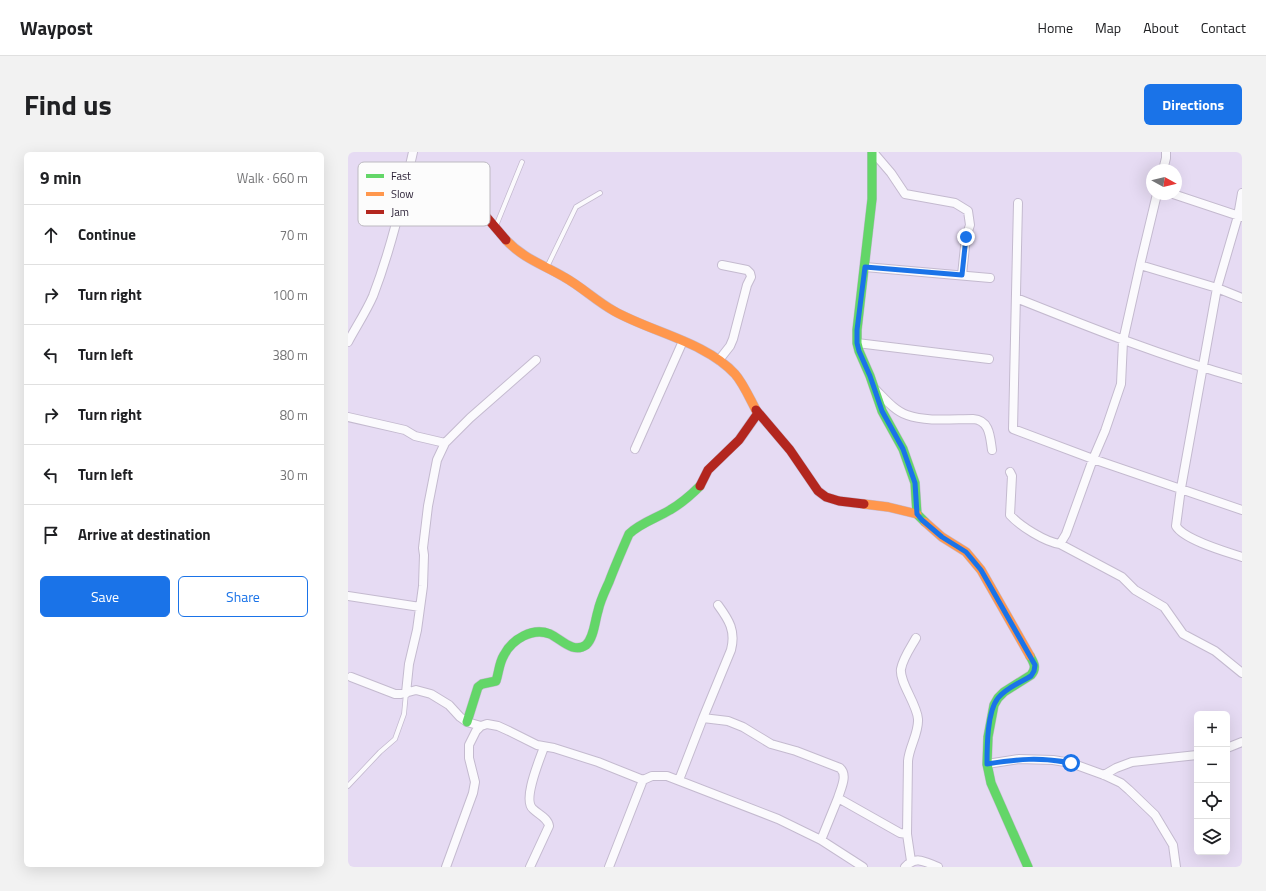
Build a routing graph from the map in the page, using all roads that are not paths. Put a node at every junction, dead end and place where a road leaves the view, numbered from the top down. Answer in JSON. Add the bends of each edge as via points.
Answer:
{"nodes":[{"id":1,"x":413,"y":152,"type":"edge"},
{"id":2,"x":873,"y":152,"type":"edge"},
{"id":3,"x":1166,"y":152,"type":"edge"},
{"id":4,"x":411,"y":162,"type":"edge"},
{"id":5,"x":522,"y":162,"type":"dead end"},
{"id":6,"x":1164,"y":164,"type":"edge"},
{"id":7,"x":600,"y":193,"type":"dead end"},
{"id":8,"x":1242,"y":194,"type":"edge"},
{"id":9,"x":1182,"y":197,"type":"edge"},
{"id":10,"x":1156,"y":200,"type":"edge"},
{"id":11,"x":1018,"y":204,"type":"dead end"},
{"id":12,"x":1240,"y":216,"type":"edge"},
{"id":13,"x":490,"y":222,"type":"edge"},
{"id":14,"x":394,"y":226,"type":"edge"},
{"id":15,"x":495,"y":228,"type":"junction"},
{"id":16,"x":722,"y":265,"type":"dead end"},
{"id":17,"x":1140,"y":265,"type":"junction"},
{"id":18,"x":546,"y":267,"type":"junction"},
{"id":19,"x":865,"y":267,"type":"junction"},
{"id":20,"x":962,"y":275,"type":"junction"},
{"id":21,"x":990,"y":278,"type":"dead end"},
{"id":22,"x":1217,"y":288,"type":"junction"},
{"id":23,"x":1016,"y":298,"type":"junction"},
{"id":24,"x":1242,"y":298,"type":"edge"},
{"id":25,"x":683,"y":341,"type":"junction"},
{"id":26,"x":1123,"y":341,"type":"junction"},
{"id":27,"x":348,"y":342,"type":"edge"},
{"id":28,"x":857,"y":343,"type":"junction"},
{"id":29,"x":989,"y":359,"type":"dead end"},
{"id":30,"x":536,"y":360,"type":"dead end"},
{"id":31,"x":719,"y":360,"type":"junction"},
{"id":32,"x":1201,"y":368,"type":"junction"},
{"id":33,"x":1242,"y":379,"type":"edge"},
{"id":34,"x":873,"y":386,"type":"junction"},
{"id":35,"x":758,"y":413,"type":"junction"},
{"id":36,"x":348,"y":417,"type":"edge"},
{"id":37,"x":446,"y":443,"type":"junction"},
{"id":38,"x":635,"y":449,"type":"dead end"},
{"id":39,"x":992,"y":450,"type":"dead end"},
{"id":40,"x":1093,"y":459,"type":"junction"},
{"id":41,"x":1010,"y":472,"type":"dead end"},
{"id":42,"x":1181,"y":488,"type":"junction"},
{"id":43,"x":1242,"y":510,"type":"edge"},
{"id":44,"x":917,"y":514,"type":"junction"},
{"id":45,"x":1060,"y":544,"type":"junction"},
{"id":46,"x":1242,"y":557,"type":"edge"},
{"id":47,"x":348,"y":596,"type":"edge"},
{"id":48,"x":718,"y":605,"type":"dead end"},
{"id":49,"x":420,"y":607,"type":"junction"},
{"id":50,"x":916,"y":638,"type":"dead end"},
{"id":51,"x":1242,"y":673,"type":"edge"},
{"id":52,"x":351,"y":677,"type":"dead end"},
{"id":53,"x":406,"y":693,"type":"junction"},
{"id":54,"x":703,"y":718,"type":"junction"},
{"id":55,"x":467,"y":722,"type":"junction"},
{"id":56,"x":481,"y":726,"type":"junction"},
{"id":57,"x":1242,"y":742,"type":"edge"},
{"id":58,"x":544,"y":747,"type":"junction"},
{"id":59,"x":1230,"y":747,"type":"edge"},
{"id":60,"x":1194,"y":755,"type":"edge"},
{"id":61,"x":987,"y":764,"type":"junction"},
{"id":62,"x":1104,"y":775,"type":"junction"},
{"id":63,"x":643,"y":780,"type":"junction"},
{"id":64,"x":679,"y":780,"type":"junction"},
{"id":65,"x":348,"y":786,"type":"edge"},
{"id":66,"x":838,"y":798,"type":"junction"},
{"id":67,"x":907,"y":834,"type":"junction"},
{"id":68,"x":821,"y":840,"type":"junction"},
{"id":69,"x":908,"y":864,"type":"edge"},
{"id":70,"x":446,"y":867,"type":"edge"},
{"id":71,"x":530,"y":867,"type":"edge"},
{"id":72,"x":609,"y":867,"type":"edge"},
{"id":73,"x":863,"y":867,"type":"edge"},
{"id":74,"x":938,"y":867,"type":"edge"},
{"id":75,"x":1028,"y":867,"type":"edge"},
{"id":76,"x":1176,"y":867,"type":"edge"}],
"edges":[{"from":1,"to":4,"type":"street"},
{"from":2,"to":19,"type":"street","via":[[872,199]]},
{"from":2,"to":20,"type":"street","via":[[905,194],[955,203],[968,211],[970,225],[966,237]]},
{"from":3,"to":6,"type":"street"},
{"from":5,"to":15,"type":"lane"},
{"from":7,"to":18,"type":"lane","via":[[576,207]]},
{"from":8,"to":12,"type":"street"},
{"from":9,"to":12,"type":"street"},
{"from":10,"to":17,"type":"street"},
{"from":11,"to":23,"type":"street"},
{"from":12,"to":22,"type":"street"},
{"from":13,"to":15,"type":"street"},
{"from":14,"to":27,"type":"street","via":[[372,298]]},
{"from":15,"to":18,"type":"street","via":[[516,250]]},
{"from":16,"to":31,"type":"street","via":[[747,270],[751,277],[733,339]]},
{"from":17,"to":22,"type":"street"},
{"from":17,"to":26,"type":"street"},
{"from":18,"to":25,"type":"street","via":[[615,312]]},
{"from":19,"to":20,"type":"street"},
{"from":19,"to":28,"type":"street"},
{"from":20,"to":21,"type":"street"},
{"from":22,"to":24,"type":"street"},
{"from":22,"to":32,"type":"street"},
{"from":23,"to":26,"type":"street"},
{"from":23,"to":40,"type":"street","via":[[1013,429]]},
{"from":25,"to":31,"type":"street"},
{"from":25,"to":38,"type":"street"},
{"from":26,"to":32,"type":"street"},
{"from":26,"to":40,"type":"street","via":[[1121,384]]},
{"from":28,"to":29,"type":"street"},
{"from":28,"to":34,"type":"street"},
{"from":30,"to":37,"type":"street","via":[[470,418]]},
{"from":31,"to":35,"type":"street","via":[[735,374]]},
{"from":32,"to":33,"type":"street"},
{"from":32,"to":42,"type":"street"},
{"from":34,"to":39,"type":"street","via":[[897,410],[907,415],[980,421],[990,433]]},
{"from":34,"to":44,"type":"street","via":[[882,411],[903,449],[915,483]]},
{"from":35,"to":44,"type":"street","via":[[790,450],[818,491],[826,497]]},
{"from":35,"to":55,"type":"street","via":[[739,440],[708,470],[700,485],[688,498],[629,534],[587,644],[578,648],[544,632],[521,637],[510,644],[504,652],[496,681],[479,685]]},
{"from":36,"to":37,"type":"street","via":[[405,430],[414,436]]},
{"from":37,"to":49,"type":"street","via":[[436,460],[428,506]]},
{"from":40,"to":42,"type":"street"},
{"from":40,"to":45,"type":"street"},
{"from":41,"to":45,"type":"street","via":[[1010,515],[1017,523],[1053,543]]},
{"from":42,"to":43,"type":"street"},
{"from":42,"to":46,"type":"street","via":[[1176,526],[1179,531],[1187,537]]},
{"from":44,"to":61,"type":"street","via":[[942,537],[966,552],[981,570],[1035,665],[1031,676],[1004,692],[994,705],[988,738]]},
{"from":45,"to":51,"type":"street","via":[[1122,577],[1135,590],[1164,607],[1183,634],[1215,652]]},
{"from":47,"to":49,"type":"street"},
{"from":48,"to":54,"type":"street","via":[[728,619],[733,642]]},
{"from":49,"to":53,"type":"street"},
{"from":50,"to":67,"type":"street","via":[[900,672],[918,720],[909,752]]},
{"from":52,"to":53,"type":"street","via":[[395,694]]},
{"from":53,"to":55,"type":"street","via":[[416,690],[431,694],[449,705]]},
{"from":53,"to":65,"type":"lane","via":[[404,714],[395,739]]},
{"from":54,"to":64,"type":"street"},
{"from":54,"to":66,"type":"street","via":[[728,721],[771,744],[840,768],[844,776]]},
{"from":55,"to":56,"type":"street"},
{"from":56,"to":58,"type":"street","via":[[498,726],[530,743]]},
{"from":56,"to":70,"type":"street","via":[[469,745],[469,758],[475,782],[473,793]]},
{"from":57,"to":59,"type":"street"},
{"from":58,"to":63,"type":"street","via":[[598,762]]},
{"from":58,"to":71,"type":"street","via":[[528,801],[531,808],[547,820],[550,826]]},
{"from":60,"to":62,"type":"street","via":[[1132,762]]},
{"from":61,"to":62,"type":"street","via":[[1019,759],[1053,760],[1071,763]]},
{"from":61,"to":75,"type":"street","via":[[997,800]]},
{"from":62,"to":76,"type":"street","via":[[1130,790],[1155,815],[1173,845]]},
{"from":63,"to":64,"type":"street","via":[[661,775]]},
{"from":63,"to":72,"type":"street"},
{"from":64,"to":68,"type":"street","via":[[778,819]]},
{"from":66,"to":67,"type":"street","via":[[900,833]]},
{"from":66,"to":68,"type":"street"},
{"from":67,"to":69,"type":"street"},
{"from":68,"to":73,"type":"street"},
{"from":69,"to":74,"type":"street","via":[[918,860]]}]}
